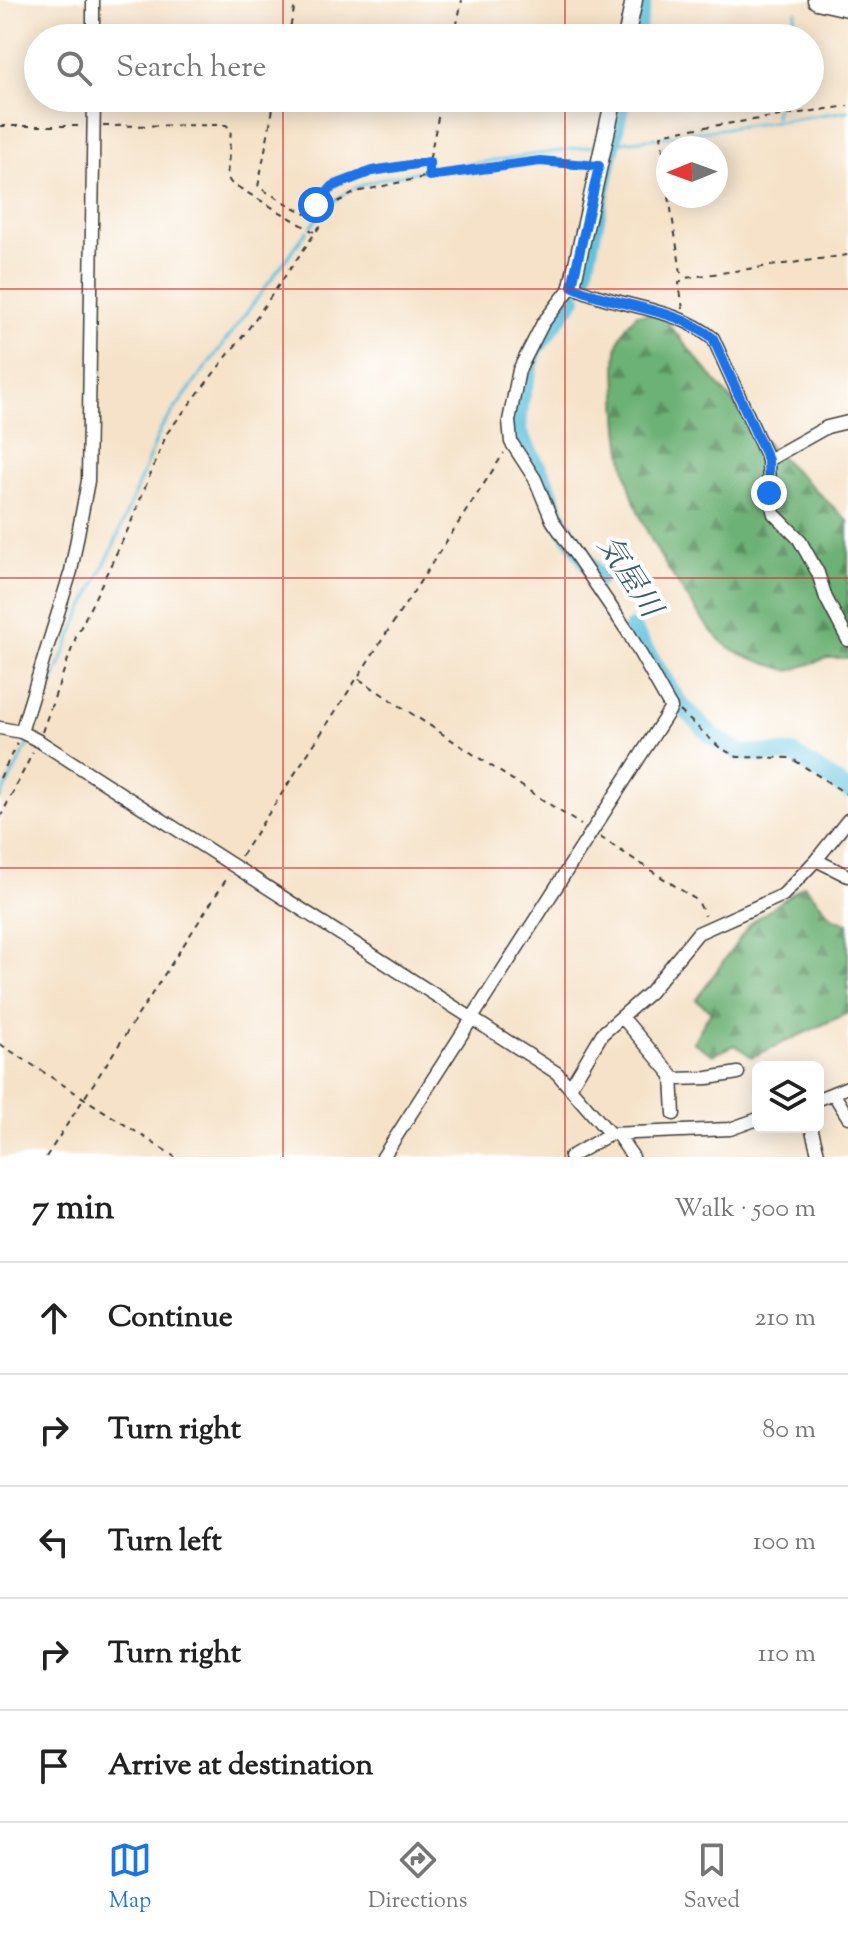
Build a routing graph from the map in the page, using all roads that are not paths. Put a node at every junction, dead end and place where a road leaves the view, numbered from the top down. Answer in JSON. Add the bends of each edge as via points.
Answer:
{"nodes":[{"id":1,"x":93,"y":0,"type":"edge"},
{"id":2,"x":634,"y":0,"type":"edge"},
{"id":3,"x":817,"y":0,"type":"edge"},
{"id":4,"x":848,"y":7,"type":"edge"},
{"id":5,"x":93,"y":24,"type":"edge"},
{"id":6,"x":629,"y":24,"type":"edge"},
{"id":7,"x":94,"y":112,"type":"edge"},
{"id":8,"x":611,"y":112,"type":"edge"},
{"id":9,"x":572,"y":286,"type":"junction"},
{"id":10,"x":848,"y":422,"type":"edge"},
{"id":11,"x":768,"y":460,"type":"junction"},
{"id":12,"x":848,"y":640,"type":"edge"},
{"id":13,"x":0,"y":728,"type":"edge"},
{"id":14,"x":21,"y":732,"type":"junction"},
{"id":15,"x":848,"y":820,"type":"edge"},
{"id":16,"x":816,"y":860,"type":"junction"},
{"id":17,"x":848,"y":876,"type":"edge"},
{"id":18,"x":622,"y":1017,"type":"junction"},
{"id":19,"x":473,"y":1019,"type":"junction"},
{"id":20,"x":738,"y":1073,"type":"dead end"},
{"id":21,"x":672,"y":1076,"type":"junction"},
{"id":22,"x":571,"y":1086,"type":"junction"},
{"id":23,"x":848,"y":1087,"type":"edge"},
{"id":24,"x":833,"y":1093,"type":"junction"},
{"id":25,"x":824,"y":1097,"type":"edge"},
{"id":26,"x":674,"y":1114,"type":"dead end"},
{"id":27,"x":848,"y":1117,"type":"edge"},
{"id":28,"x":752,"y":1121,"type":"edge"},
{"id":29,"x":813,"y":1133,"type":"edge"},
{"id":30,"x":614,"y":1134,"type":"junction"},
{"id":31,"x":383,"y":1157,"type":"edge"},
{"id":32,"x":570,"y":1157,"type":"edge"},
{"id":33,"x":633,"y":1157,"type":"edge"},
{"id":34,"x":819,"y":1157,"type":"edge"}],
"edges":[{"from":1,"to":5,"type":"street"},
{"from":2,"to":6,"type":"street"},
{"from":3,"to":4,"type":"main road"},
{"from":7,"to":14,"type":"street","via":[[88,481],[71,571]]},
{"from":8,"to":9,"type":"street"},
{"from":9,"to":11,"type":"street","via":[[696,324],[713,338]]},
{"from":9,"to":19,"type":"street","via":[[543,323],[519,370],[509,421],[511,442],[535,479],[552,520],[628,632],[671,708]]},
{"from":10,"to":11,"type":"street","via":[[827,427]]},
{"from":11,"to":12,"type":"street","via":[[774,514],[799,539]]},
{"from":13,"to":14,"type":"street"},
{"from":14,"to":19,"type":"street"},
{"from":15,"to":16,"type":"street"},
{"from":16,"to":17,"type":"street"},
{"from":16,"to":18,"type":"street","via":[[783,895],[698,933]]},
{"from":18,"to":21,"type":"street"},
{"from":18,"to":22,"type":"street","via":[[602,1034]]},
{"from":19,"to":22,"type":"street"},
{"from":19,"to":31,"type":"street"},
{"from":20,"to":21,"type":"street"},
{"from":21,"to":26,"type":"street"},
{"from":22,"to":30,"type":"street"},
{"from":23,"to":24,"type":"street"},
{"from":24,"to":25,"type":"street"},
{"from":24,"to":27,"type":"street"},
{"from":28,"to":30,"type":"street","via":[[730,1129]]},
{"from":29,"to":34,"type":"street"},
{"from":30,"to":32,"type":"street"},
{"from":30,"to":33,"type":"street"}]}
